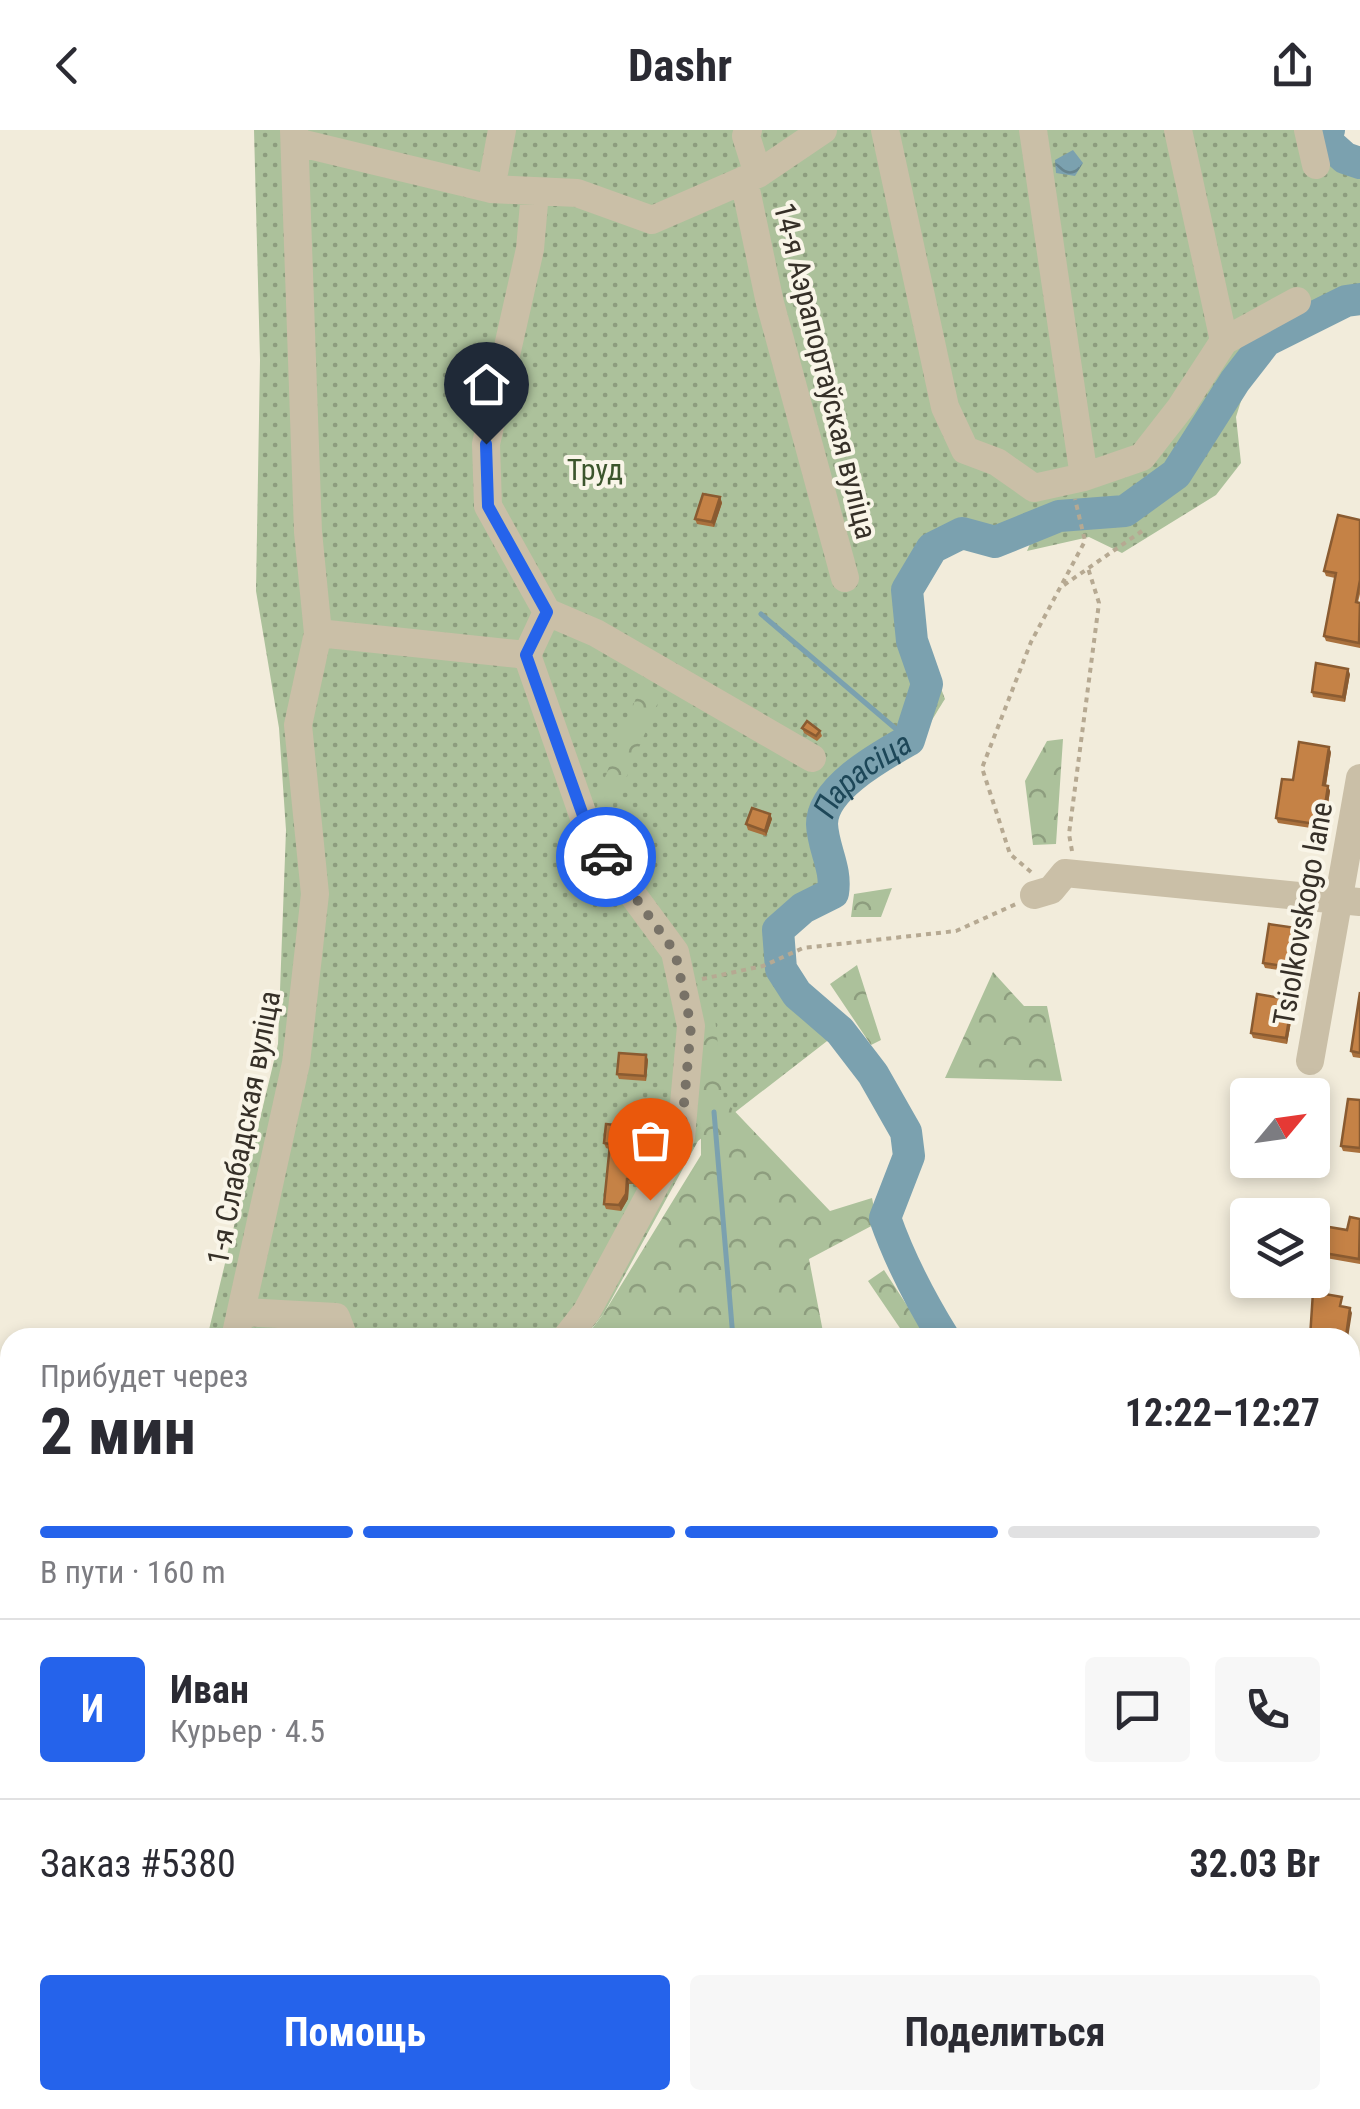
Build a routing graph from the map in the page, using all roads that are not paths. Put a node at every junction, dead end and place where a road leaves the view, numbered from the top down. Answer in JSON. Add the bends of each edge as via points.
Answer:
{"nodes":[{"id":1,"x":502,"y":130,"type":"edge"},
{"id":2,"x":748,"y":130,"type":"edge"},
{"id":3,"x":823,"y":130,"type":"edge"},
{"id":4,"x":885,"y":130,"type":"edge"},
{"id":5,"x":1033,"y":130,"type":"edge"},
{"id":6,"x":1178,"y":130,"type":"edge"},
{"id":7,"x":1308,"y":130,"type":"edge"},
{"id":8,"x":295,"y":136,"type":"edge"},
{"id":9,"x":1316,"y":165,"type":"dead end"},
{"id":10,"x":751,"y":177,"type":"junction"},
{"id":11,"x":491,"y":189,"type":"junction"},
{"id":12,"x":535,"y":192,"type":"junction"},
{"id":13,"x":1297,"y":301,"type":"dead end"},
{"id":14,"x":1224,"y":341,"type":"junction"},
{"id":15,"x":1079,"y":487,"type":"junction"},
{"id":16,"x":845,"y":578,"type":"dead end"},
{"id":17,"x":547,"y":612,"type":"junction"},
{"id":18,"x":318,"y":633,"type":"junction"},
{"id":19,"x":526,"y":655,"type":"junction"},
{"id":20,"x":812,"y":758,"type":"dead end"},
{"id":21,"x":1360,"y":778,"type":"edge"},
{"id":22,"x":1042,"y":893,"type":"road end"},
{"id":23,"x":1350,"y":900,"type":"edge"},
{"id":24,"x":1310,"y":1061,"type":"dead end"},
{"id":25,"x":238,"y":1325,"type":"edge"},
{"id":26,"x":340,"y":1328,"type":"edge"},
{"id":27,"x":574,"y":1328,"type":"edge"}],
"edges":[{"from":1,"to":11,"type":"street"},
{"from":2,"to":10,"type":"street","name":"14-я Аэрапортаўская вуліца"},
{"from":3,"to":10,"type":"street"},
{"from":4,"to":15,"type":"street","via":[[945,406],[965,450],[1034,488]]},
{"from":5,"to":15,"type":"street"},
{"from":6,"to":14,"type":"street"},
{"from":7,"to":9,"type":"street"},
{"from":8,"to":11,"type":"street"},
{"from":8,"to":18,"type":"street","name":"1-я Слабадская вуліца","via":[[308,532]]},
{"from":10,"to":12,"type":"street","via":[[652,220],[577,194]]},
{"from":10,"to":16,"type":"street","name":"14-я Аэрапортаўская вуліца","via":[[770,304]]},
{"from":11,"to":12,"type":"street"},
{"from":12,"to":17,"type":"street","via":[[530,249],[486,444],[488,506]]},
{"from":13,"to":14,"type":"street"},
{"from":14,"to":15,"type":"street","via":[[1142,457]]},
{"from":17,"to":19,"type":"street"},
{"from":17,"to":20,"type":"street","via":[[596,633]]},
{"from":18,"to":19,"type":"street"},
{"from":18,"to":25,"type":"street","name":"1-я Слабадская вуліца","via":[[298,725],[316,894],[296,1063]]},
{"from":19,"to":27,"type":"street","via":[[591,838],[675,952],[691,1026],[681,1137]]},
{"from":21,"to":23,"type":"street","name":"Tsiolkovskogo lane"},
{"from":22,"to":23,"type":"street","via":[[1065,873]]},
{"from":23,"to":24,"type":"street","name":"Tsiolkovskogo lane"},
{"from":25,"to":26,"type":"street","via":[[336,1317]]}]}
